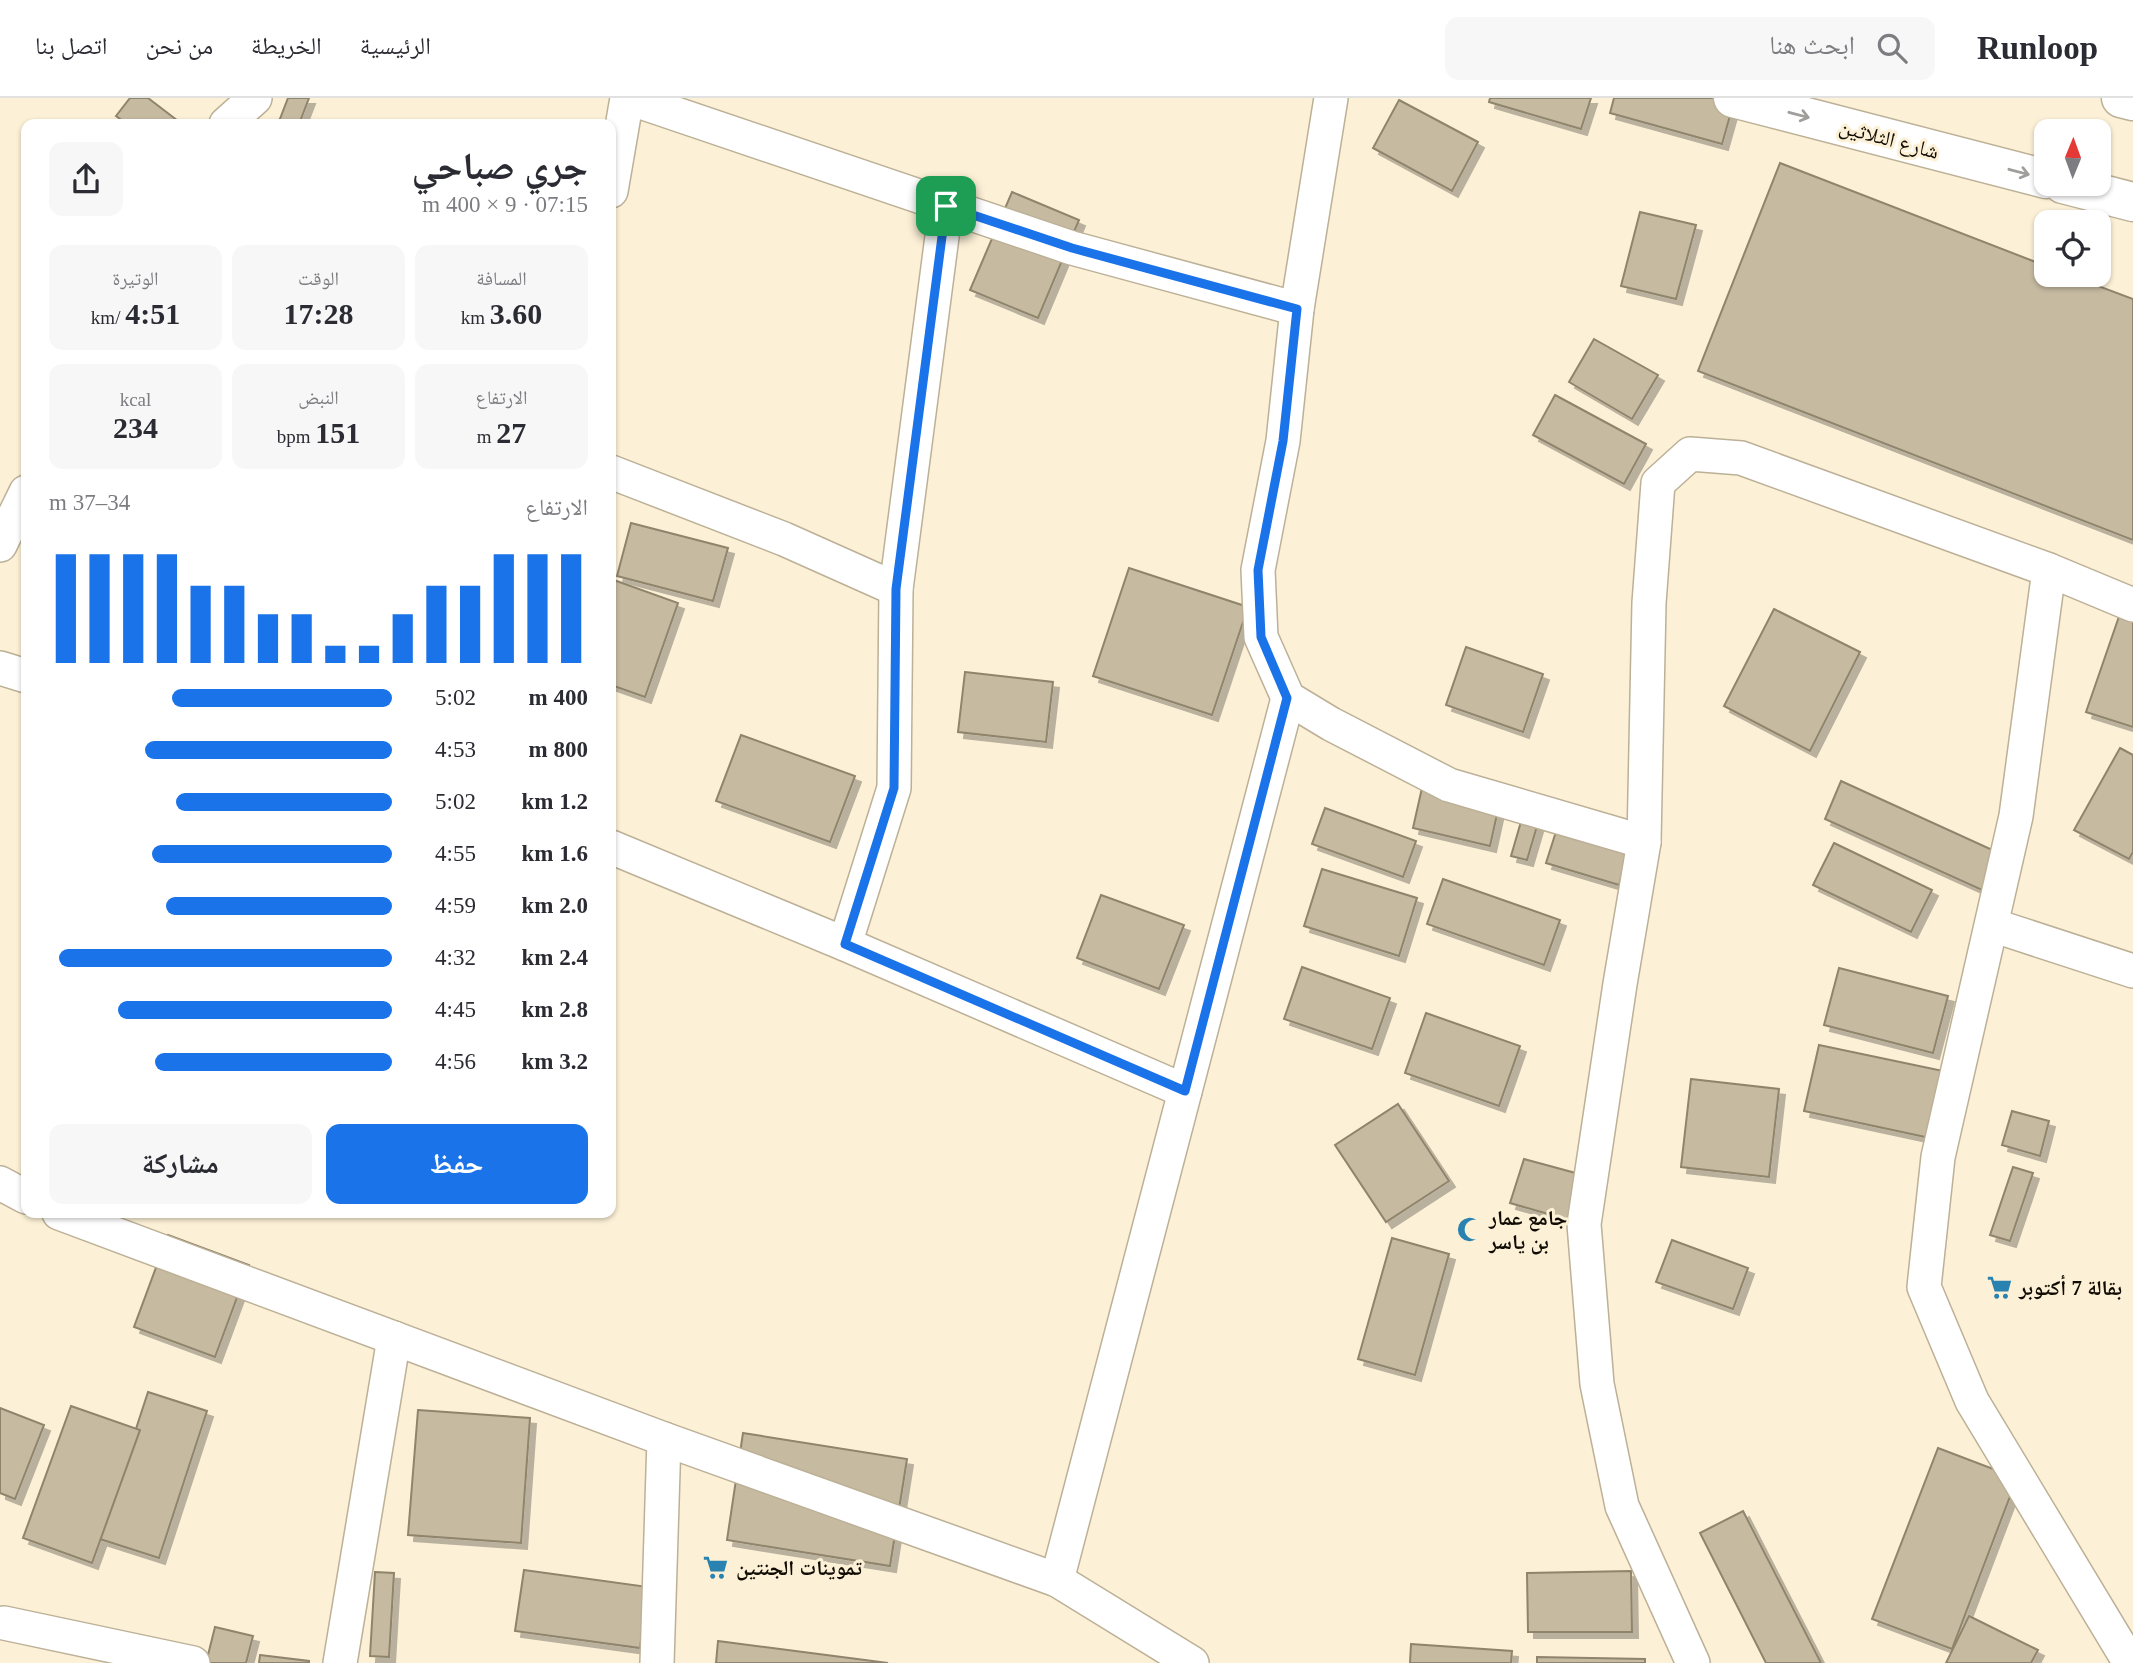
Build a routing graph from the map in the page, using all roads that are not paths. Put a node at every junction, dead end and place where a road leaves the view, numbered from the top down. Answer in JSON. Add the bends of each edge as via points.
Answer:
{"nodes":[{"id":1,"x":255,"y":98,"type":"edge"},
{"id":2,"x":628,"y":98,"type":"edge"},
{"id":3,"x":1331,"y":98,"type":"edge"},
{"id":4,"x":1733,"y":98,"type":"edge"},
{"id":5,"x":2121,"y":98,"type":"edge"},
{"id":6,"x":2133,"y":101,"type":"edge"},
{"id":7,"x":232,"y":119,"type":"edge"},
{"id":8,"x":616,"y":164,"type":"edge"},
{"id":9,"x":2034,"y":176,"type":"edge"},
{"id":10,"x":2110,"y":196,"type":"edge"},
{"id":11,"x":2133,"y":202,"type":"edge"},
{"id":12,"x":946,"y":206,"type":"junction"},
{"id":13,"x":1297,"y":309,"type":"junction"},
{"id":14,"x":616,"y":474,"type":"edge"},
{"id":15,"x":21,"y":502,"type":"edge"},
{"id":16,"x":0,"y":545,"type":"edge"},
{"id":17,"x":2049,"y":570,"type":"junction"},
{"id":18,"x":896,"y":589,"type":"junction"},
{"id":19,"x":2133,"y":605,"type":"edge"},
{"id":20,"x":0,"y":668,"type":"edge"},
{"id":21,"x":21,"y":674,"type":"edge"},
{"id":22,"x":1287,"y":698,"type":"junction"},
{"id":23,"x":1644,"y":842,"type":"junction"},
{"id":24,"x":616,"y":849,"type":"edge"},
{"id":25,"x":1992,"y":925,"type":"junction"},
{"id":26,"x":845,"y":944,"type":"junction"},
{"id":27,"x":2133,"y":971,"type":"edge"},
{"id":28,"x":1185,"y":1091,"type":"junction"},
{"id":29,"x":0,"y":1183,"type":"edge"},
{"id":30,"x":21,"y":1194,"type":"edge"},
{"id":31,"x":73,"y":1218,"type":"edge"},
{"id":32,"x":394,"y":1338,"type":"junction"},
{"id":33,"x":664,"y":1439,"type":"junction"},
{"id":34,"x":1057,"y":1580,"type":"junction"},
{"id":35,"x":1,"y":1631,"type":"edge"},
{"id":36,"x":193,"y":1663,"type":"edge"},
{"id":37,"x":340,"y":1663,"type":"edge"},
{"id":38,"x":657,"y":1663,"type":"edge"},
{"id":39,"x":1192,"y":1663,"type":"edge"},
{"id":40,"x":1693,"y":1663,"type":"edge"},
{"id":41,"x":2130,"y":1663,"type":"edge"}],
"edges":[{"from":1,"to":7,"type":"street"},
{"from":2,"to":8,"type":"street"},
{"from":2,"to":12,"type":"street"},
{"from":3,"to":13,"type":"street"},
{"from":4,"to":9,"type":"street","name":"شارع الثلاثين","one_way":true},
{"from":5,"to":6,"type":"street"},
{"from":10,"to":11,"type":"street"},
{"from":12,"to":13,"type":"street","via":[[1072,248]]},
{"from":12,"to":18,"type":"street"},
{"from":13,"to":22,"type":"street","via":[[1283,441],[1258,570],[1261,637]]},
{"from":14,"to":18,"type":"street","via":[[784,539]]},
{"from":15,"to":16,"type":"street"},
{"from":17,"to":19,"type":"street"},
{"from":17,"to":23,"type":"street","via":[[1741,458],[1690,454],[1658,483],[1649,603]]},
{"from":17,"to":25,"type":"street","via":[[2016,816]]},
{"from":18,"to":26,"type":"street","via":[[894,788]]},
{"from":20,"to":21,"type":"street"},
{"from":22,"to":23,"type":"street","via":[[1449,785]]},
{"from":22,"to":28,"type":"street"},
{"from":23,"to":40,"type":"street","via":[[1584,1224],[1597,1384],[1622,1506]]},
{"from":24,"to":26,"type":"street"},
{"from":25,"to":27,"type":"street"},
{"from":25,"to":41,"type":"street","via":[[1938,1157],[1924,1287],[1972,1401]]},
{"from":26,"to":28,"type":"street"},
{"from":28,"to":34,"type":"street"},
{"from":29,"to":30,"type":"street"},
{"from":31,"to":32,"type":"street"},
{"from":32,"to":33,"type":"street"},
{"from":32,"to":37,"type":"street"},
{"from":33,"to":34,"type":"street"},
{"from":33,"to":38,"type":"street"},
{"from":34,"to":39,"type":"street"},
{"from":35,"to":36,"type":"street"}]}
